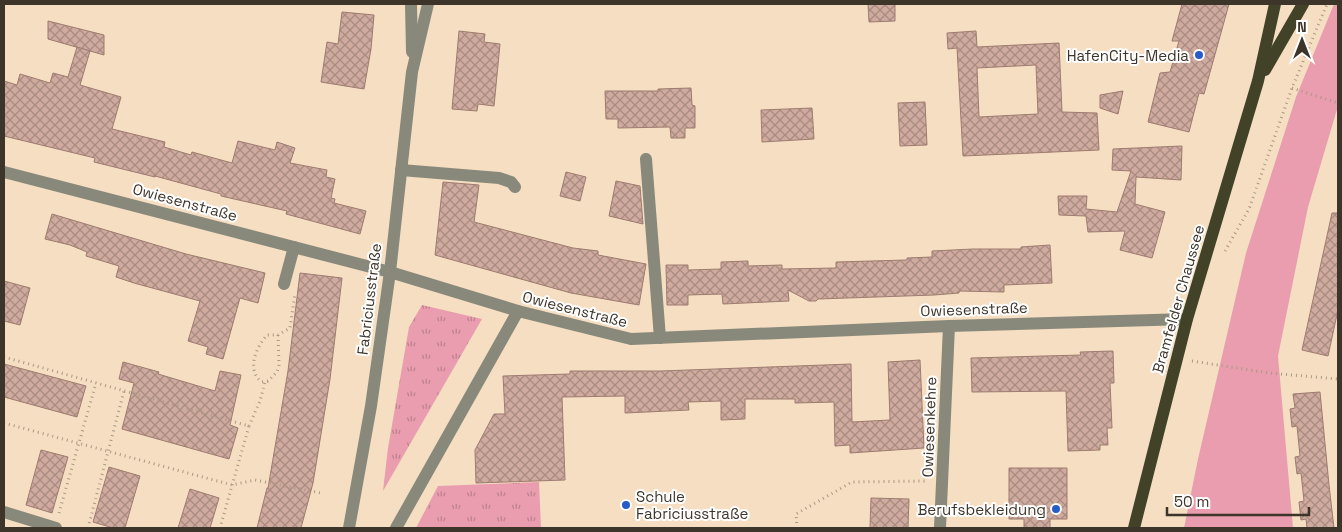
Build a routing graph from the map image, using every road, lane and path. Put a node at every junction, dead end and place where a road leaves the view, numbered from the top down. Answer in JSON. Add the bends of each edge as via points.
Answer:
{"nodes":[{"id":1,"x":411,"y":4,"type":"edge"},
{"id":2,"x":428,"y":4,"type":"edge"},
{"id":3,"x":1275,"y":4,"type":"edge"},
{"id":4,"x":1303,"y":4,"type":"edge"},
{"id":5,"x":1327,"y":4,"type":"edge"},
{"id":6,"x":412,"y":72,"type":"junction"},
{"id":7,"x":1258,"y":81,"type":"junction"},
{"id":8,"x":1292,"y":88,"type":"junction"},
{"id":9,"x":1338,"y":103,"type":"edge"},
{"id":10,"x":646,"y":159,"type":"dead end"},
{"id":11,"x":401,"y":170,"type":"junction"},
{"id":12,"x":4,"y":172,"type":"edge"},
{"id":13,"x":515,"y":187,"type":"dead end"},
{"id":14,"x":294,"y":247,"type":"junction"},
{"id":15,"x":1220,"y":260,"type":"dead end"},
{"id":16,"x":390,"y":272,"type":"junction"},
{"id":17,"x":291,"y":285,"type":"joint"},
{"id":18,"x":518,"y":311,"type":"junction"},
{"id":19,"x":1187,"y":319,"type":"junction"},
{"id":20,"x":949,"y":326,"type":"junction"},
{"id":21,"x":278,"y":335,"type":"junction"},
{"id":22,"x":660,"y":338,"type":"junction"},
{"id":23,"x":4,"y":357,"type":"edge"},
{"id":24,"x":1177,"y":359,"type":"junction"},
{"id":25,"x":1338,"y":379,"type":"edge"},
{"id":26,"x":265,"y":382,"type":"junction"},
{"id":27,"x":96,"y":383,"type":"junction"},
{"id":28,"x":124,"y":391,"type":"junction"},
{"id":29,"x":4,"y":423,"type":"edge"},
{"id":30,"x":249,"y":426,"type":"junction"},
{"id":31,"x":79,"y":443,"type":"junction"},
{"id":32,"x":108,"y":451,"type":"junction"},
{"id":33,"x":943,"y":481,"type":"junction"},
{"id":34,"x":232,"y":485,"type":"junction"},
{"id":35,"x":321,"y":493,"type":"dead end"},
{"id":36,"x":4,"y":512,"type":"edge"},
{"id":37,"x":55,"y":528,"type":"edge"},
{"id":38,"x":88,"y":528,"type":"edge"},
{"id":39,"x":220,"y":528,"type":"edge"},
{"id":40,"x":349,"y":528,"type":"edge"},
{"id":41,"x":396,"y":528,"type":"edge"},
{"id":42,"x":796,"y":528,"type":"edge"},
{"id":43,"x":940,"y":528,"type":"edge"},
{"id":44,"x":1134,"y":528,"type":"edge"}],
"edges":[{"from":1,"to":6,"type":"street","name":"Fabriciusstraße"},
{"from":2,"to":6,"type":"street","name":"Fabriciusstraße"},
{"from":3,"to":7,"type":"main road","name":"Bramfelder Chaussee"},
{"from":4,"to":7,"type":"main road","name":"Bramfelder Chaussee"},
{"from":5,"to":8,"type":"path"},
{"from":6,"to":11,"type":"street","name":"Fabriciusstraße"},
{"from":7,"to":19,"type":"main road","name":"Bramfelder Chaussee"},
{"from":8,"to":9,"type":"path"},
{"from":8,"to":15,"type":"path","via":[[1249,209]]},
{"from":10,"to":22,"type":"street"},
{"from":11,"to":13,"type":"street","via":[[499,178]]},
{"from":11,"to":16,"type":"street","name":"Fabriciusstraße"},
{"from":12,"to":14,"type":"street","name":"Owiesenstraße"},
{"from":14,"to":16,"type":"street","name":"Owiesenstraße"},
{"from":14,"to":17,"type":"street"},
{"from":16,"to":18,"type":"street","name":"Owiesenstraße"},
{"from":16,"to":40,"type":"street","name":"Fabriciusstraße"},
{"from":17,"to":21,"type":"path","via":[[290,328]]},
{"from":18,"to":22,"type":"street","name":"Owiesenstraße","via":[[631,340]]},
{"from":18,"to":41,"type":"street"},
{"from":19,"to":20,"type":"street","name":"Owiesenstraße"},
{"from":19,"to":24,"type":"main road","name":"Bramfelder Chaussee"},
{"from":20,"to":22,"type":"street","name":"Owiesenstraße"},
{"from":20,"to":33,"type":"street","name":"Owiesenkehre"},
{"from":21,"to":26,"type":"path","via":[[279,365],[273,377]]},
{"from":21,"to":26,"type":"path","via":[[267,335],[263,339],[253,363],[255,376]]},
{"from":23,"to":27,"type":"path"},
{"from":24,"to":25,"type":"path","via":[[1269,373]]},
{"from":24,"to":44,"type":"main road","name":"Bramfelder Chaussee"},
{"from":26,"to":30,"type":"path"},
{"from":27,"to":28,"type":"path"},
{"from":27,"to":31,"type":"path"},
{"from":28,"to":30,"type":"path"},
{"from":28,"to":32,"type":"path"},
{"from":29,"to":31,"type":"path"},
{"from":30,"to":34,"type":"path"},
{"from":31,"to":32,"type":"path"},
{"from":31,"to":37,"type":"path"},
{"from":32,"to":34,"type":"path"},
{"from":32,"to":38,"type":"path"},
{"from":33,"to":42,"type":"path","via":[[852,482],[796,514]]},
{"from":33,"to":43,"type":"street","name":"Owiesenkehre"},
{"from":34,"to":35,"type":"path","via":[[255,480]]},
{"from":34,"to":39,"type":"path"},
{"from":36,"to":37,"type":"street"}]}
